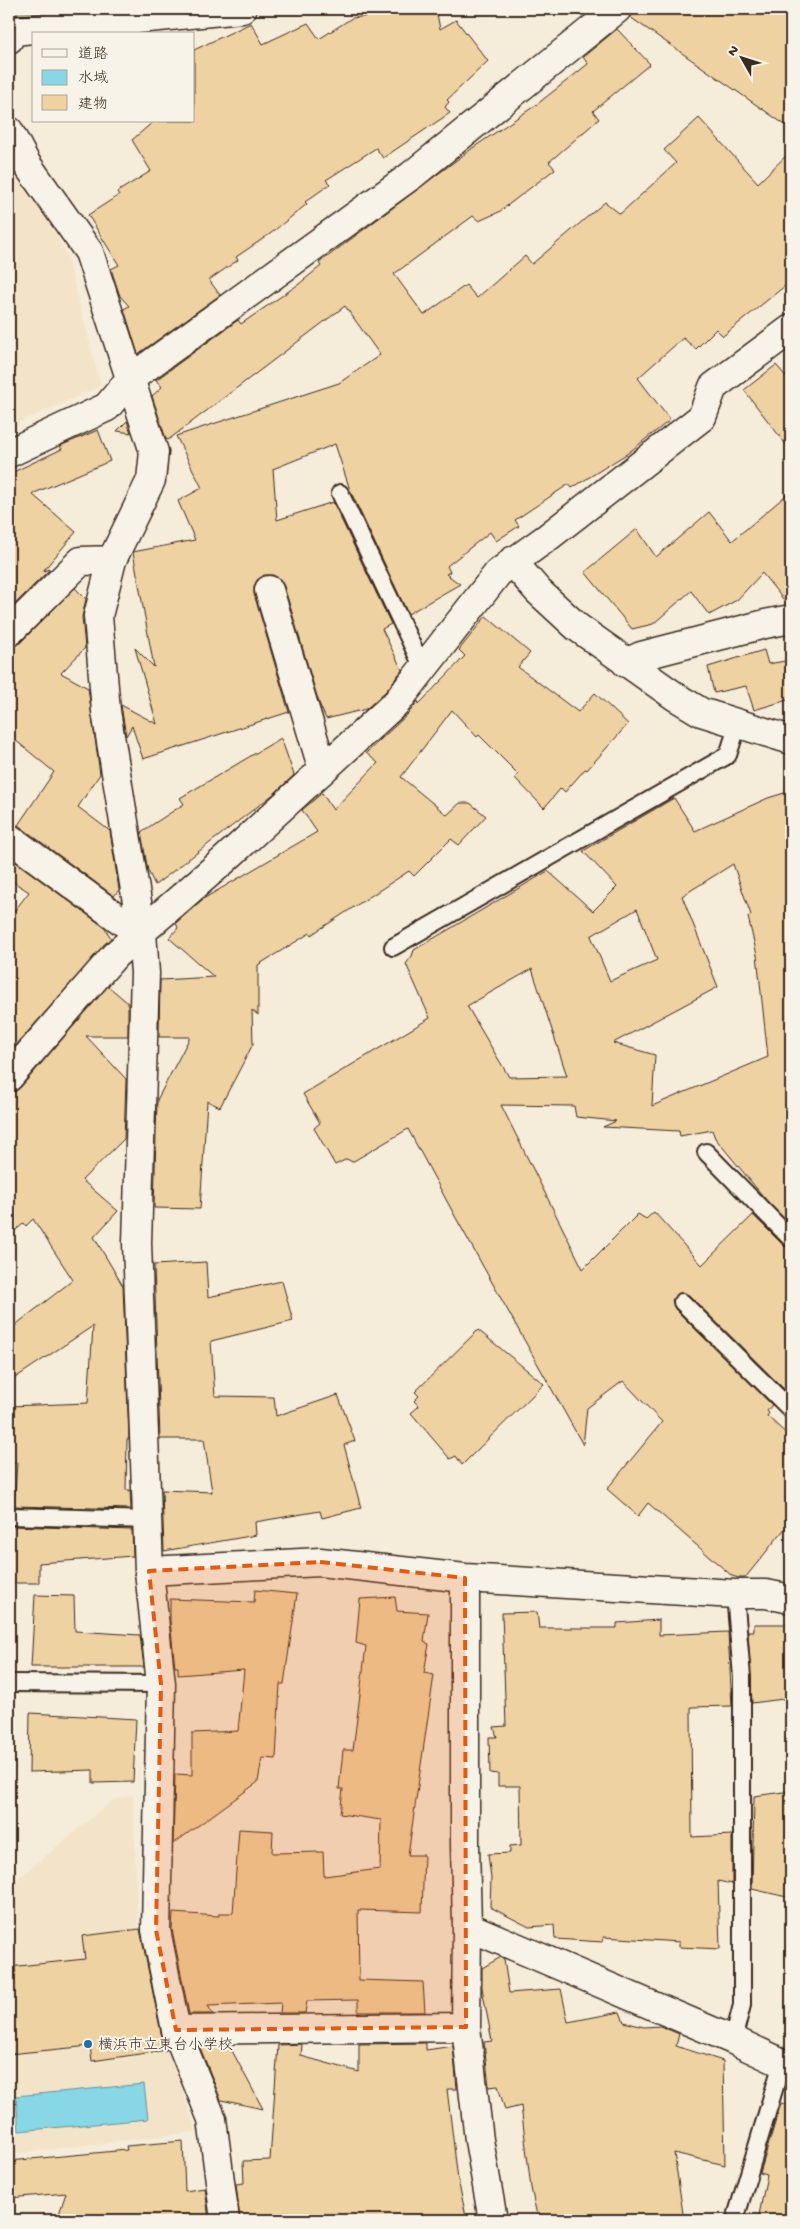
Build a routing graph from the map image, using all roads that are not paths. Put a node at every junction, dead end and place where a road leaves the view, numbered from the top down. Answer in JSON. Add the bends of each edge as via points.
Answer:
{"nodes":[{"id":1,"x":242,"y":9,"type":"edge"},
{"id":2,"x":617,"y":9,"type":"edge"},
{"id":3,"x":9,"y":39,"type":"edge"},
{"id":4,"x":9,"y":131,"type":"edge"},
{"id":5,"x":791,"y":329,"type":"edge"},
{"id":6,"x":130,"y":379,"type":"junction"},
{"id":7,"x":9,"y":452,"type":"edge"},
{"id":8,"x":340,"y":493,"type":"dead end"},
{"id":9,"x":112,"y":560,"type":"junction"},
{"id":10,"x":512,"y":561,"type":"junction"},
{"id":11,"x":269,"y":590,"type":"dead end"},
{"id":12,"x":791,"y":619,"type":"edge"},
{"id":13,"x":9,"y":632,"type":"edge"},
{"id":14,"x":626,"y":663,"type":"junction"},
{"id":15,"x":423,"y":668,"type":"junction"},
{"id":16,"x":738,"y":724,"type":"junction"},
{"id":17,"x":791,"y":740,"type":"edge"},
{"id":18,"x":323,"y":770,"type":"junction"},
{"id":19,"x":9,"y":838,"type":"edge"},
{"id":20,"x":142,"y":933,"type":"junction"},
{"id":21,"x":393,"y":947,"type":"dead end"},
{"id":22,"x":9,"y":1077,"type":"edge"},
{"id":23,"x":706,"y":1152,"type":"dead end"},
{"id":24,"x":791,"y":1239,"type":"edge"},
{"id":25,"x":682,"y":1302,"type":"dead end"},
{"id":26,"x":791,"y":1410,"type":"edge"},
{"id":27,"x":9,"y":1516,"type":"edge"},
{"id":28,"x":149,"y":1520,"type":"junction"},
{"id":29,"x":150,"y":1571,"type":"junction"},
{"id":30,"x":465,"y":1578,"type":"junction"},
{"id":31,"x":735,"y":1594,"type":"junction"},
{"id":32,"x":791,"y":1599,"type":"edge"},
{"id":33,"x":9,"y":1683,"type":"edge"},
{"id":34,"x":161,"y":1684,"type":"junction"},
{"id":35,"x":468,"y":1926,"type":"junction"},
{"id":36,"x":466,"y":2027,"type":"junction"},
{"id":37,"x":176,"y":2030,"type":"junction"},
{"id":38,"x":733,"y":2040,"type":"junction"},
{"id":39,"x":787,"y":2065,"type":"edge"},
{"id":40,"x":225,"y":2220,"type":"edge"},
{"id":41,"x":494,"y":2220,"type":"edge"},
{"id":42,"x":735,"y":2220,"type":"edge"}],
"edges":[{"from":1,"to":3,"type":"street","via":[[13,31]]},
{"from":2,"to":6,"type":"street","via":[[412,175]]},
{"from":4,"to":6,"type":"street","via":[[26,163],[89,252]]},
{"from":5,"to":10,"type":"street","via":[[713,388],[702,417],[548,537]]},
{"from":6,"to":7,"type":"street","via":[[107,407]]},
{"from":6,"to":9,"type":"street","via":[[154,452],[151,480]]},
{"from":8,"to":15,"type":"lane"},
{"from":9,"to":13,"type":"street","via":[[82,561]]},
{"from":9,"to":20,"type":"street","via":[[98,616],[106,711]]},
{"from":10,"to":14,"type":"street","via":[[538,591],[577,627]]},
{"from":10,"to":15,"type":"street","via":[[487,585]]},
{"from":11,"to":18,"type":"street"},
{"from":12,"to":14,"type":"street","via":[[641,656]]},
{"from":14,"to":16,"type":"street","via":[[701,712]]},
{"from":15,"to":18,"type":"street","via":[[397,702]]},
{"from":16,"to":17,"type":"street"},
{"from":16,"to":21,"type":"lane","via":[[728,755]]},
{"from":18,"to":20,"type":"street"},
{"from":19,"to":20,"type":"street"},
{"from":20,"to":22,"type":"street","via":[[115,956]]},
{"from":20,"to":28,"type":"street","via":[[145,973],[137,1243]]},
{"from":23,"to":24,"type":"lane"},
{"from":25,"to":26,"type":"lane"},
{"from":27,"to":28,"type":"lane"},
{"from":28,"to":29,"type":"street"},
{"from":29,"to":30,"type":"street","via":[[320,1562]]},
{"from":29,"to":34,"type":"street"},
{"from":30,"to":31,"type":"street"},
{"from":30,"to":35,"type":"street"},
{"from":31,"to":32,"type":"street","via":[[766,1594]]},
{"from":31,"to":38,"type":"lane","via":[[742,1677],[742,2004]]},
{"from":33,"to":34,"type":"lane"},
{"from":34,"to":37,"type":"street","via":[[156,1930]]},
{"from":35,"to":36,"type":"street"},
{"from":35,"to":38,"type":"street"},
{"from":36,"to":37,"type":"street"},
{"from":36,"to":41,"type":"street","via":[[479,2140]]},
{"from":37,"to":40,"type":"street","via":[[212,2119]]},
{"from":38,"to":39,"type":"street"},
{"from":39,"to":42,"type":"lane"}]}
